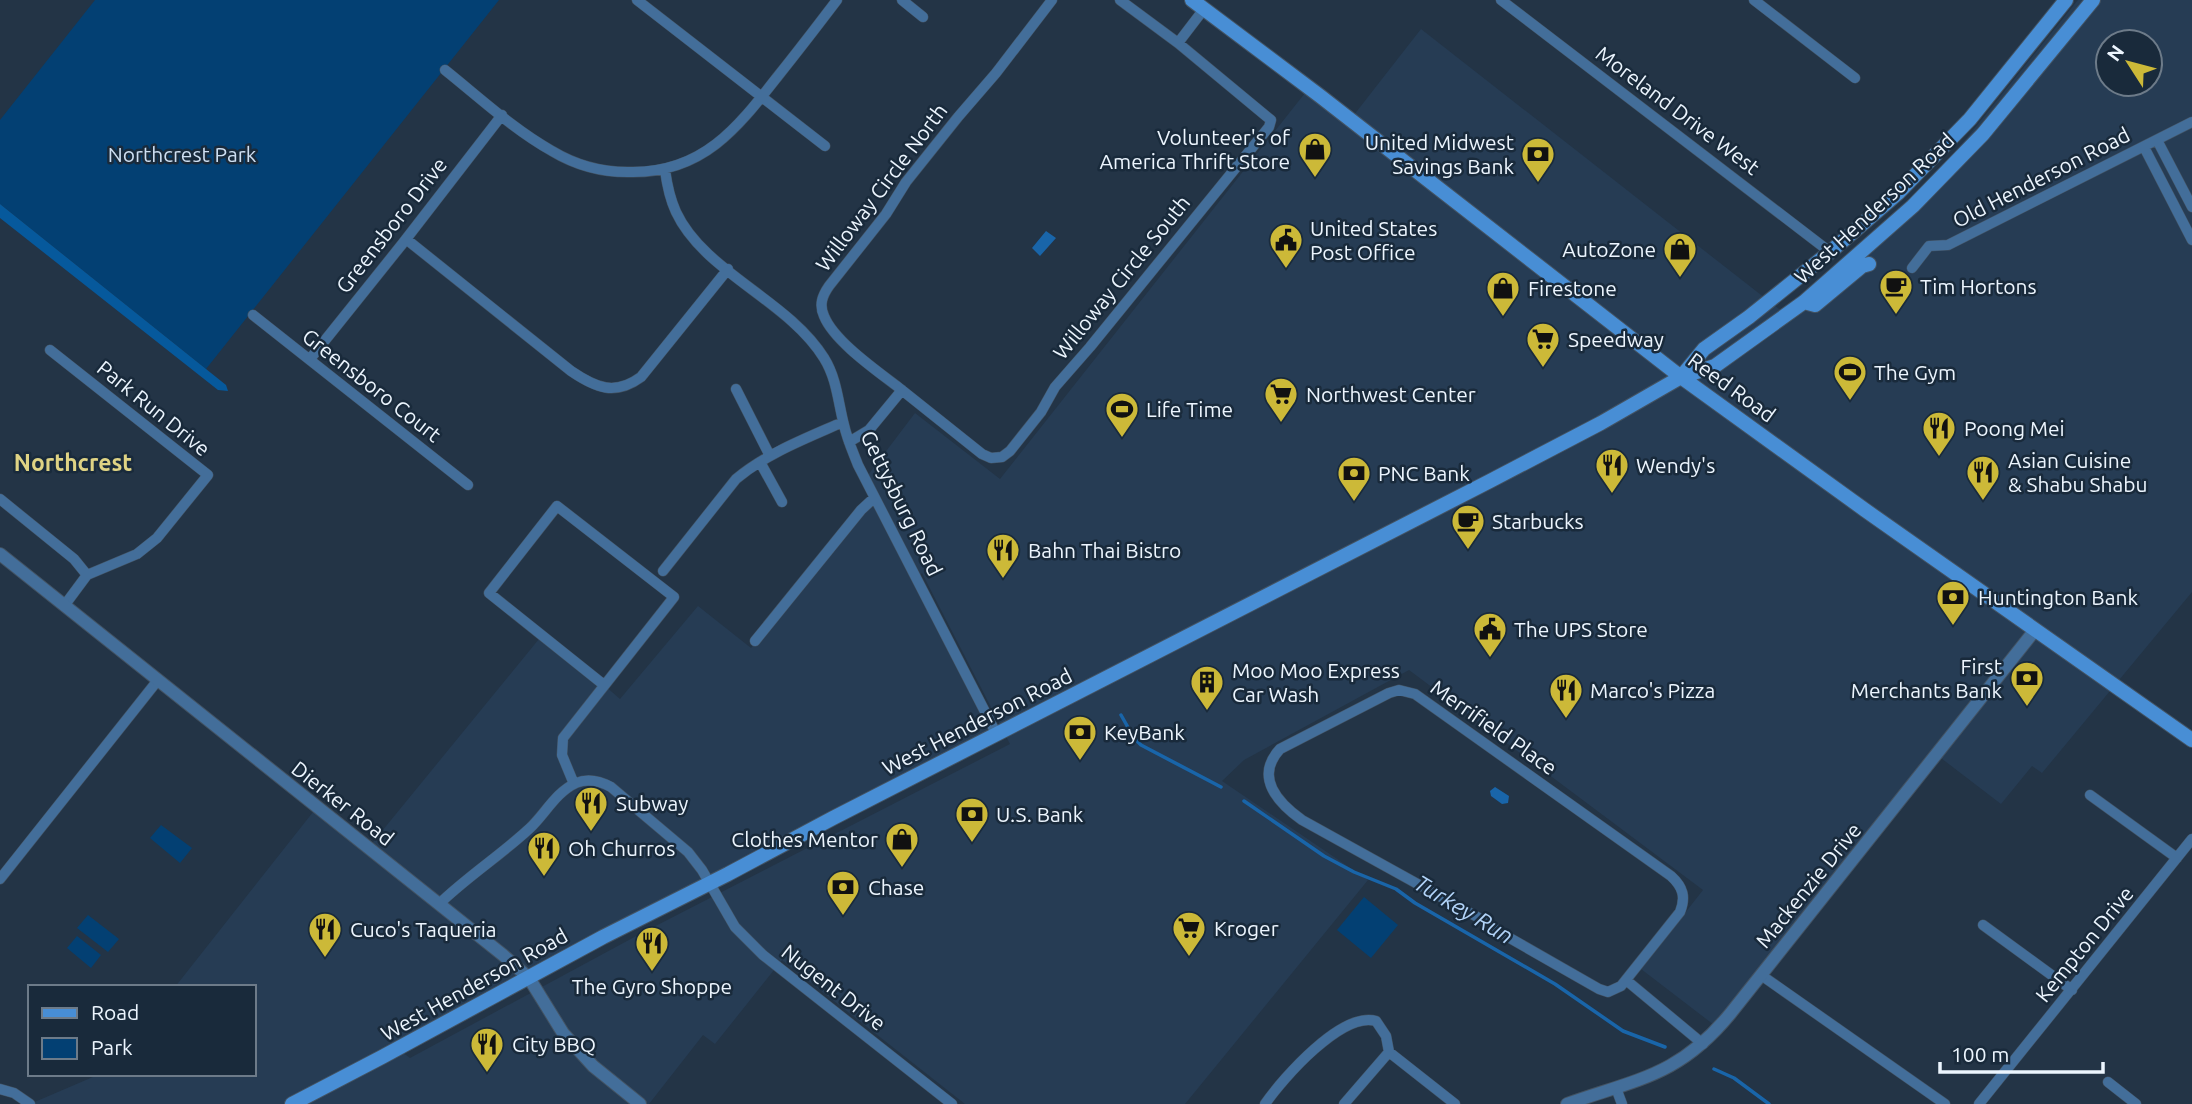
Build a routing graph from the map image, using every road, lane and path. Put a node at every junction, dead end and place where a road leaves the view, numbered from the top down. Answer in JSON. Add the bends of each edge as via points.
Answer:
{"nodes":[{"id":1,"x":637,"y":0,"type":"edge"},
{"id":2,"x":837,"y":0,"type":"edge"},
{"id":3,"x":902,"y":0,"type":"edge"},
{"id":4,"x":1052,"y":0,"type":"edge"},
{"id":5,"x":1120,"y":0,"type":"edge"},
{"id":6,"x":1501,"y":0,"type":"edge"},
{"id":7,"x":1754,"y":0,"type":"edge"},
{"id":8,"x":2066,"y":0,"type":"edge"},
{"id":9,"x":2093,"y":0,"type":"edge"},
{"id":10,"x":1198,"y":5,"type":"edge"},
{"id":11,"x":923,"y":17,"type":"dead end"},
{"id":12,"x":1178,"y":43,"type":"junction"},
{"id":13,"x":445,"y":70,"type":"dead end"},
{"id":14,"x":1855,"y":78,"type":"dead end"},
{"id":15,"x":762,"y":97,"type":"junction"},
{"id":16,"x":502,"y":116,"type":"junction"},
{"id":17,"x":2192,"y":122,"type":"edge"},
{"id":18,"x":2157,"y":140,"type":"junction"},
{"id":19,"x":825,"y":146,"type":"dead end"},
{"id":20,"x":2144,"y":147,"type":"junction"},
{"id":21,"x":665,"y":170,"type":"junction"},
{"id":22,"x":2192,"y":207,"type":"edge"},
{"id":23,"x":406,"y":239,"type":"junction"},
{"id":24,"x":2192,"y":240,"type":"edge"},
{"id":25,"x":1830,"y":252,"type":"junction"},
{"id":26,"x":1869,"y":264,"type":"dead end"},
{"id":27,"x":1912,"y":268,"type":"dead end"},
{"id":28,"x":727,"y":269,"type":"junction"},
{"id":29,"x":1804,"y":302,"type":"junction"},
{"id":30,"x":253,"y":314,"type":"dead end"},
{"id":31,"x":50,"y":350,"type":"dead end"},
{"id":32,"x":310,"y":359,"type":"junction"},
{"id":33,"x":1681,"y":377,"type":"junction"},
{"id":34,"x":736,"y":389,"type":"dead end"},
{"id":35,"x":902,"y":390,"type":"junction"},
{"id":36,"x":843,"y":422,"type":"junction"},
{"id":37,"x":849,"y":442,"type":"junction"},
{"id":38,"x":770,"y":456,"type":"junction"},
{"id":39,"x":760,"y":462,"type":"junction"},
{"id":40,"x":468,"y":485,"type":"dead end"},
{"id":41,"x":874,"y":498,"type":"junction"},
{"id":42,"x":0,"y":499,"type":"edge"},
{"id":43,"x":782,"y":502,"type":"dead end"},
{"id":44,"x":0,"y":554,"type":"edge"},
{"id":45,"x":663,"y":570,"type":"dead end"},
{"id":46,"x":87,"y":575,"type":"junction"},
{"id":47,"x":64,"y":606,"type":"junction"},
{"id":48,"x":2035,"y":631,"type":"junction"},
{"id":49,"x":755,"y":641,"type":"dead end"},
{"id":50,"x":159,"y":680,"type":"junction"},
{"id":51,"x":604,"y":685,"type":"junction"},
{"id":52,"x":997,"y":735,"type":"junction"},
{"id":53,"x":2192,"y":740,"type":"edge"},
{"id":54,"x":573,"y":784,"type":"junction"},
{"id":55,"x":2090,"y":795,"type":"dead end"},
{"id":56,"x":2192,"y":839,"type":"edge"},
{"id":57,"x":2177,"y":858,"type":"junction"},
{"id":58,"x":0,"y":878,"type":"edge"},
{"id":59,"x":710,"y":883,"type":"junction"},
{"id":60,"x":439,"y":904,"type":"junction"},
{"id":61,"x":1983,"y":925,"type":"dead end"},
{"id":62,"x":1761,"y":975,"type":"junction"},
{"id":63,"x":529,"y":978,"type":"junction"},
{"id":64,"x":1626,"y":980,"type":"junction"},
{"id":65,"x":2071,"y":990,"type":"junction"},
{"id":66,"x":1703,"y":1044,"type":"junction"},
{"id":67,"x":1389,"y":1052,"type":"junction"},
{"id":68,"x":2108,"y":1082,"type":"dead end"},
{"id":69,"x":1616,"y":1088,"type":"junction"},
{"id":70,"x":0,"y":1089,"type":"edge"},
{"id":71,"x":30,"y":1104,"type":"edge"},
{"id":72,"x":292,"y":1104,"type":"edge"},
{"id":73,"x":640,"y":1104,"type":"edge"},
{"id":74,"x":952,"y":1104,"type":"edge"},
{"id":75,"x":1265,"y":1104,"type":"edge"},
{"id":76,"x":1344,"y":1104,"type":"edge"},
{"id":77,"x":1455,"y":1104,"type":"edge"},
{"id":78,"x":1567,"y":1104,"type":"edge"},
{"id":79,"x":1622,"y":1104,"type":"edge"},
{"id":80,"x":1945,"y":1104,"type":"edge"},
{"id":81,"x":1979,"y":1104,"type":"edge"},
{"id":82,"x":2136,"y":1104,"type":"edge"}],
"edges":[{"from":1,"to":15,"type":"street"},
{"from":2,"to":15,"type":"street"},
{"from":3,"to":11,"type":"street"},
{"from":4,"to":35,"type":"street","name":"Willoway Circle North","via":[[823,294],[823,316],[830,326]]},
{"from":5,"to":12,"type":"street"},
{"from":6,"to":25,"type":"street","name":"Moreland Drive West"},
{"from":7,"to":14,"type":"street"},
{"from":8,"to":25,"type":"main road","name":"West Henderson Road","via":[[1970,118],[1898,193]]},
{"from":9,"to":29,"type":"main road","name":"West Henderson Road","via":[[1948,171]]},
{"from":10,"to":12,"type":"street"},
{"from":10,"to":33,"type":"main road","name":"Reed Road"},
{"from":12,"to":35,"type":"street","name":"Willoway Circle South","via":[[1271,120],[1247,156],[1002,457],[982,454]]},
{"from":13,"to":16,"type":"street"},
{"from":15,"to":19,"type":"street"},
{"from":15,"to":21,"type":"street","via":[[712,148]]},
{"from":16,"to":21,"type":"street","via":[[553,152],[584,166],[622,173]]},
{"from":16,"to":23,"type":"street","name":"Greensboro Drive"},
{"from":17,"to":18,"type":"street","name":"Old Henderson Road"},
{"from":18,"to":20,"type":"street","name":"Old Henderson Road"},
{"from":18,"to":22,"type":"street"},
{"from":20,"to":24,"type":"street"},
{"from":20,"to":27,"type":"street","name":"Old Henderson Road","via":[[1948,246],[1929,246]]},
{"from":21,"to":28,"type":"street","name":"Gettysburg Road","via":[[682,224]]},
{"from":23,"to":28,"type":"street","via":[[571,371],[606,388],[622,387],[641,377]]},
{"from":23,"to":32,"type":"street","name":"Greensboro Drive"},
{"from":25,"to":33,"type":"main road","name":"West Henderson Road","via":[[1704,349]]},
{"from":26,"to":29,"type":"main road","via":[[1815,305]]},
{"from":28,"to":36,"type":"street","name":"Gettysburg Road","via":[[809,337],[836,384]]},
{"from":29,"to":33,"type":"main road","name":"West Henderson Road","via":[[1715,366]]},
{"from":30,"to":32,"type":"street","name":"Greensboro Court"},
{"from":31,"to":46,"type":"street","name":"Park Run Drive","via":[[208,475],[147,547]]},
{"from":32,"to":40,"type":"street","name":"Greensboro Court"},
{"from":33,"to":48,"type":"main road","name":"Reed Road"},
{"from":33,"to":52,"type":"main road","name":"West Henderson Road","via":[[1502,475]]},
{"from":34,"to":38,"type":"street"},
{"from":35,"to":37,"type":"street","via":[[869,430]]},
{"from":36,"to":37,"type":"street","name":"Gettysburg Road"},
{"from":36,"to":38,"type":"street"},
{"from":37,"to":41,"type":"street","name":"Gettysburg Road"},
{"from":38,"to":39,"type":"street"},
{"from":39,"to":43,"type":"street"},
{"from":39,"to":45,"type":"street","via":[[736,479]]},
{"from":41,"to":49,"type":"street"},
{"from":41,"to":52,"type":"street","name":"Gettysburg Road"},
{"from":42,"to":46,"type":"street"},
{"from":44,"to":47,"type":"street","name":"Dierker Road"},
{"from":46,"to":47,"type":"street"},
{"from":47,"to":50,"type":"street","name":"Dierker Road"},
{"from":48,"to":53,"type":"main road","name":"Reed Road"},
{"from":48,"to":62,"type":"street","name":"Mackenzie Drive"},
{"from":50,"to":58,"type":"street"},
{"from":50,"to":60,"type":"street","name":"Dierker Road"},
{"from":51,"to":51,"type":"street","via":[[489,593],[557,506],[674,597]]},
{"from":51,"to":54,"type":"street","via":[[563,738],[562,754]]},
{"from":52,"to":59,"type":"main road","name":"West Henderson Road"},
{"from":54,"to":59,"type":"street","name":"Nugent Drive","via":[[588,780],[611,787],[688,852]]},
{"from":54,"to":60,"type":"street","via":[[536,823]]},
{"from":55,"to":57,"type":"street"},
{"from":56,"to":57,"type":"street","name":"Kempton Drive"},
{"from":57,"to":65,"type":"street","name":"Kempton Drive"},
{"from":59,"to":63,"type":"main road","name":"West Henderson Road"},
{"from":59,"to":74,"type":"street","name":"Nugent Drive","via":[[743,937]]},
{"from":60,"to":63,"type":"street","name":"Dierker Road"},
{"from":61,"to":65,"type":"street"},
{"from":62,"to":66,"type":"street","name":"Mackenzie Drive"},
{"from":62,"to":80,"type":"street"},
{"from":63,"to":72,"type":"main road","name":"West Henderson Road"},
{"from":63,"to":73,"type":"street","name":"Dierker Road","via":[[563,1033],[593,1066]]},
{"from":64,"to":64,"type":"street","name":"Merrifield Place","via":[[1615,990],[1599,989],[1303,820],[1286,808],[1274,791],[1269,771],[1273,757],[1285,746],[1394,691],[1415,694],[1681,886],[1680,912]]},
{"from":64,"to":66,"type":"street"},
{"from":65,"to":81,"type":"street","name":"Kempton Drive"},
{"from":66,"to":69,"type":"street","name":"Mackenzie Drive","via":[[1671,1067]]},
{"from":67,"to":75,"type":"street","via":[[1376,1021],[1352,1024],[1303,1058]]},
{"from":67,"to":76,"type":"street"},
{"from":67,"to":77,"type":"street"},
{"from":68,"to":82,"type":"street"},
{"from":69,"to":78,"type":"street","name":"Mackenzie Drive"},
{"from":69,"to":79,"type":"street"},
{"from":70,"to":71,"type":"street"}]}
